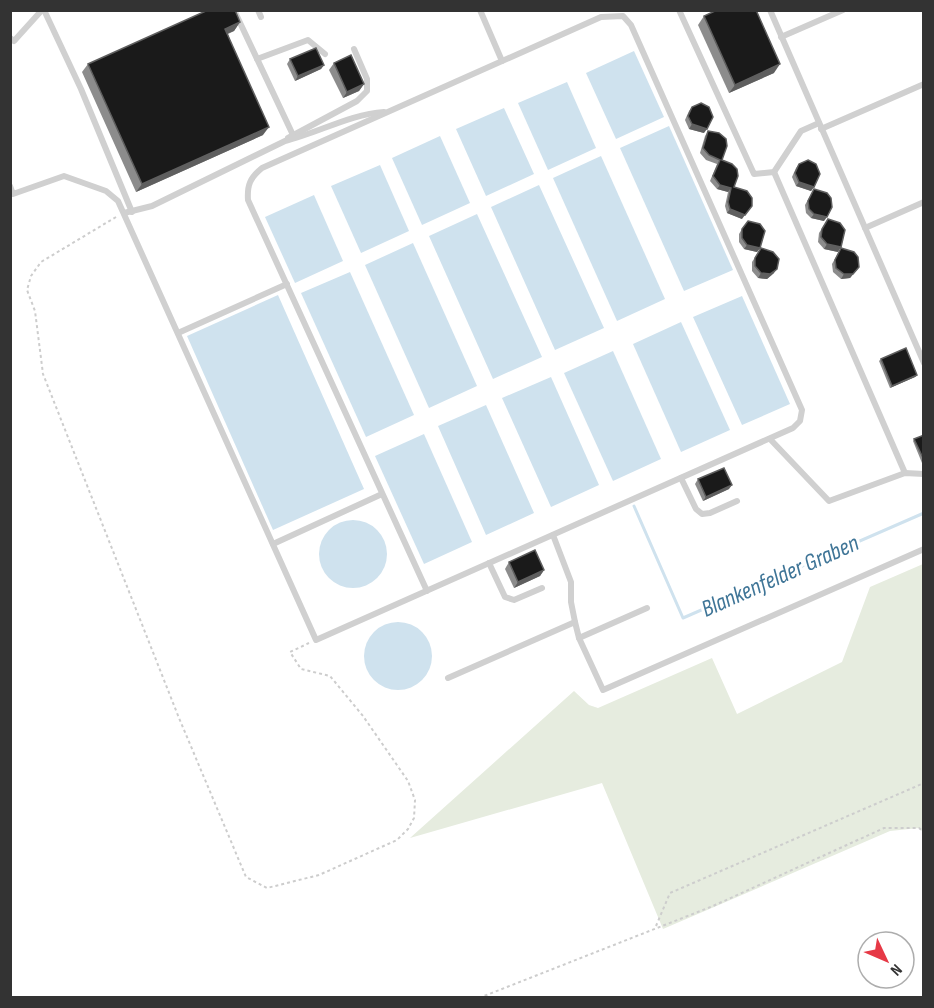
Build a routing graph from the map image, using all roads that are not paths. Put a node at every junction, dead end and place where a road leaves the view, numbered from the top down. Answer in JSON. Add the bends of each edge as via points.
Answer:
{"nodes":[{"id":1,"x":43,"y":10,"type":"edge"},
{"id":2,"x":234,"y":10,"type":"edge"},
{"id":3,"x":480,"y":10,"type":"edge"},
{"id":4,"x":679,"y":10,"type":"edge"},
{"id":5,"x":770,"y":10,"type":"edge"},
{"id":6,"x":843,"y":10,"type":"edge"},
{"id":7,"x":781,"y":37,"type":"junction"},
{"id":8,"x":12,"y":41,"type":"edge"},
{"id":9,"x":354,"y":49,"type":"dead end"},
{"id":10,"x":325,"y":54,"type":"dead end"},
{"id":11,"x":257,"y":59,"type":"junction"},
{"id":12,"x":502,"y":61,"type":"junction"},
{"id":13,"x":924,"y":84,"type":"edge"},
{"id":14,"x":388,"y":112,"type":"junction"},
{"id":15,"x":820,"y":126,"type":"junction"},
{"id":16,"x":293,"y":135,"type":"junction"},
{"id":17,"x":285,"y":141,"type":"junction"},
{"id":18,"x":774,"y":172,"type":"junction"},
{"id":19,"x":10,"y":186,"type":"edge"},
{"id":20,"x":924,"y":202,"type":"edge"},
{"id":21,"x":132,"y":212,"type":"junction"},
{"id":22,"x":124,"y":213,"type":"junction"},
{"id":23,"x":865,"y":228,"type":"junction"},
{"id":24,"x":287,"y":284,"type":"junction"},
{"id":25,"x":178,"y":333,"type":"junction"},
{"id":26,"x":924,"y":363,"type":"edge"},
{"id":27,"x":770,"y":439,"type":"junction"},
{"id":28,"x":905,"y":473,"type":"junction"},
{"id":29,"x":924,"y":474,"type":"edge"},
{"id":30,"x":681,"y":478,"type":"junction"},
{"id":31,"x":382,"y":494,"type":"junction"},
{"id":32,"x":737,"y":501,"type":"dead end"},
{"id":33,"x":553,"y":535,"type":"junction"},
{"id":34,"x":273,"y":544,"type":"junction"},
{"id":35,"x":924,"y":549,"type":"edge"},
{"id":36,"x":489,"y":563,"type":"junction"},
{"id":37,"x":542,"y":588,"type":"dead end"},
{"id":38,"x":427,"y":591,"type":"junction"},
{"id":39,"x":646,"y":608,"type":"dead end"},
{"id":40,"x":575,"y":622,"type":"junction"},
{"id":41,"x":579,"y":638,"type":"junction"},
{"id":42,"x":448,"y":678,"type":"dead end"}],
"edges":[{"from":1,"to":8,"type":"lane"},
{"from":1,"to":21,"type":"lane"},
{"from":2,"to":11,"type":"lane"},
{"from":3,"to":12,"type":"lane"},
{"from":4,"to":18,"type":"lane","via":[[754,174]]},
{"from":5,"to":7,"type":"lane"},
{"from":6,"to":7,"type":"lane"},
{"from":7,"to":15,"type":"lane"},
{"from":9,"to":16,"type":"lane","via":[[367,79],[366,91],[357,100]]},
{"from":10,"to":11,"type":"lane","via":[[308,40]]},
{"from":11,"to":16,"type":"lane"},
{"from":12,"to":14,"type":"lane"},
{"from":12,"to":27,"type":"lane","via":[[602,17],[623,16],[631,25],[802,410],[800,421],[793,428]]},
{"from":13,"to":15,"type":"lane"},
{"from":14,"to":17,"type":"lane","via":[[367,113]]},
{"from":14,"to":24,"type":"lane","via":[[251,176],[248,200]]},
{"from":15,"to":18,"type":"lane","via":[[801,132]]},
{"from":15,"to":23,"type":"lane"},
{"from":16,"to":17,"type":"lane"},
{"from":17,"to":21,"type":"lane"},
{"from":18,"to":28,"type":"lane"},
{"from":19,"to":22,"type":"lane","via":[[13,194],[64,176],[106,191]]},
{"from":20,"to":23,"type":"lane"},
{"from":21,"to":22,"type":"lane"},
{"from":22,"to":25,"type":"lane"},
{"from":23,"to":26,"type":"lane"},
{"from":24,"to":25,"type":"lane"},
{"from":24,"to":31,"type":"lane"},
{"from":25,"to":34,"type":"lane"},
{"from":27,"to":28,"type":"lane","via":[[829,501]]},
{"from":27,"to":30,"type":"lane"},
{"from":28,"to":29,"type":"lane"},
{"from":30,"to":32,"type":"lane","via":[[702,514]]},
{"from":30,"to":33,"type":"lane"},
{"from":31,"to":34,"type":"lane"},
{"from":31,"to":38,"type":"lane"},
{"from":33,"to":36,"type":"lane"},
{"from":33,"to":40,"type":"lane","via":[[571,582]]},
{"from":34,"to":38,"type":"lane","via":[[316,640]]},
{"from":35,"to":41,"type":"lane","via":[[603,690]]},
{"from":36,"to":37,"type":"lane","via":[[506,597],[514,600]]},
{"from":36,"to":38,"type":"lane"},
{"from":39,"to":41,"type":"lane"},
{"from":40,"to":41,"type":"lane"},
{"from":40,"to":42,"type":"lane"}]}
